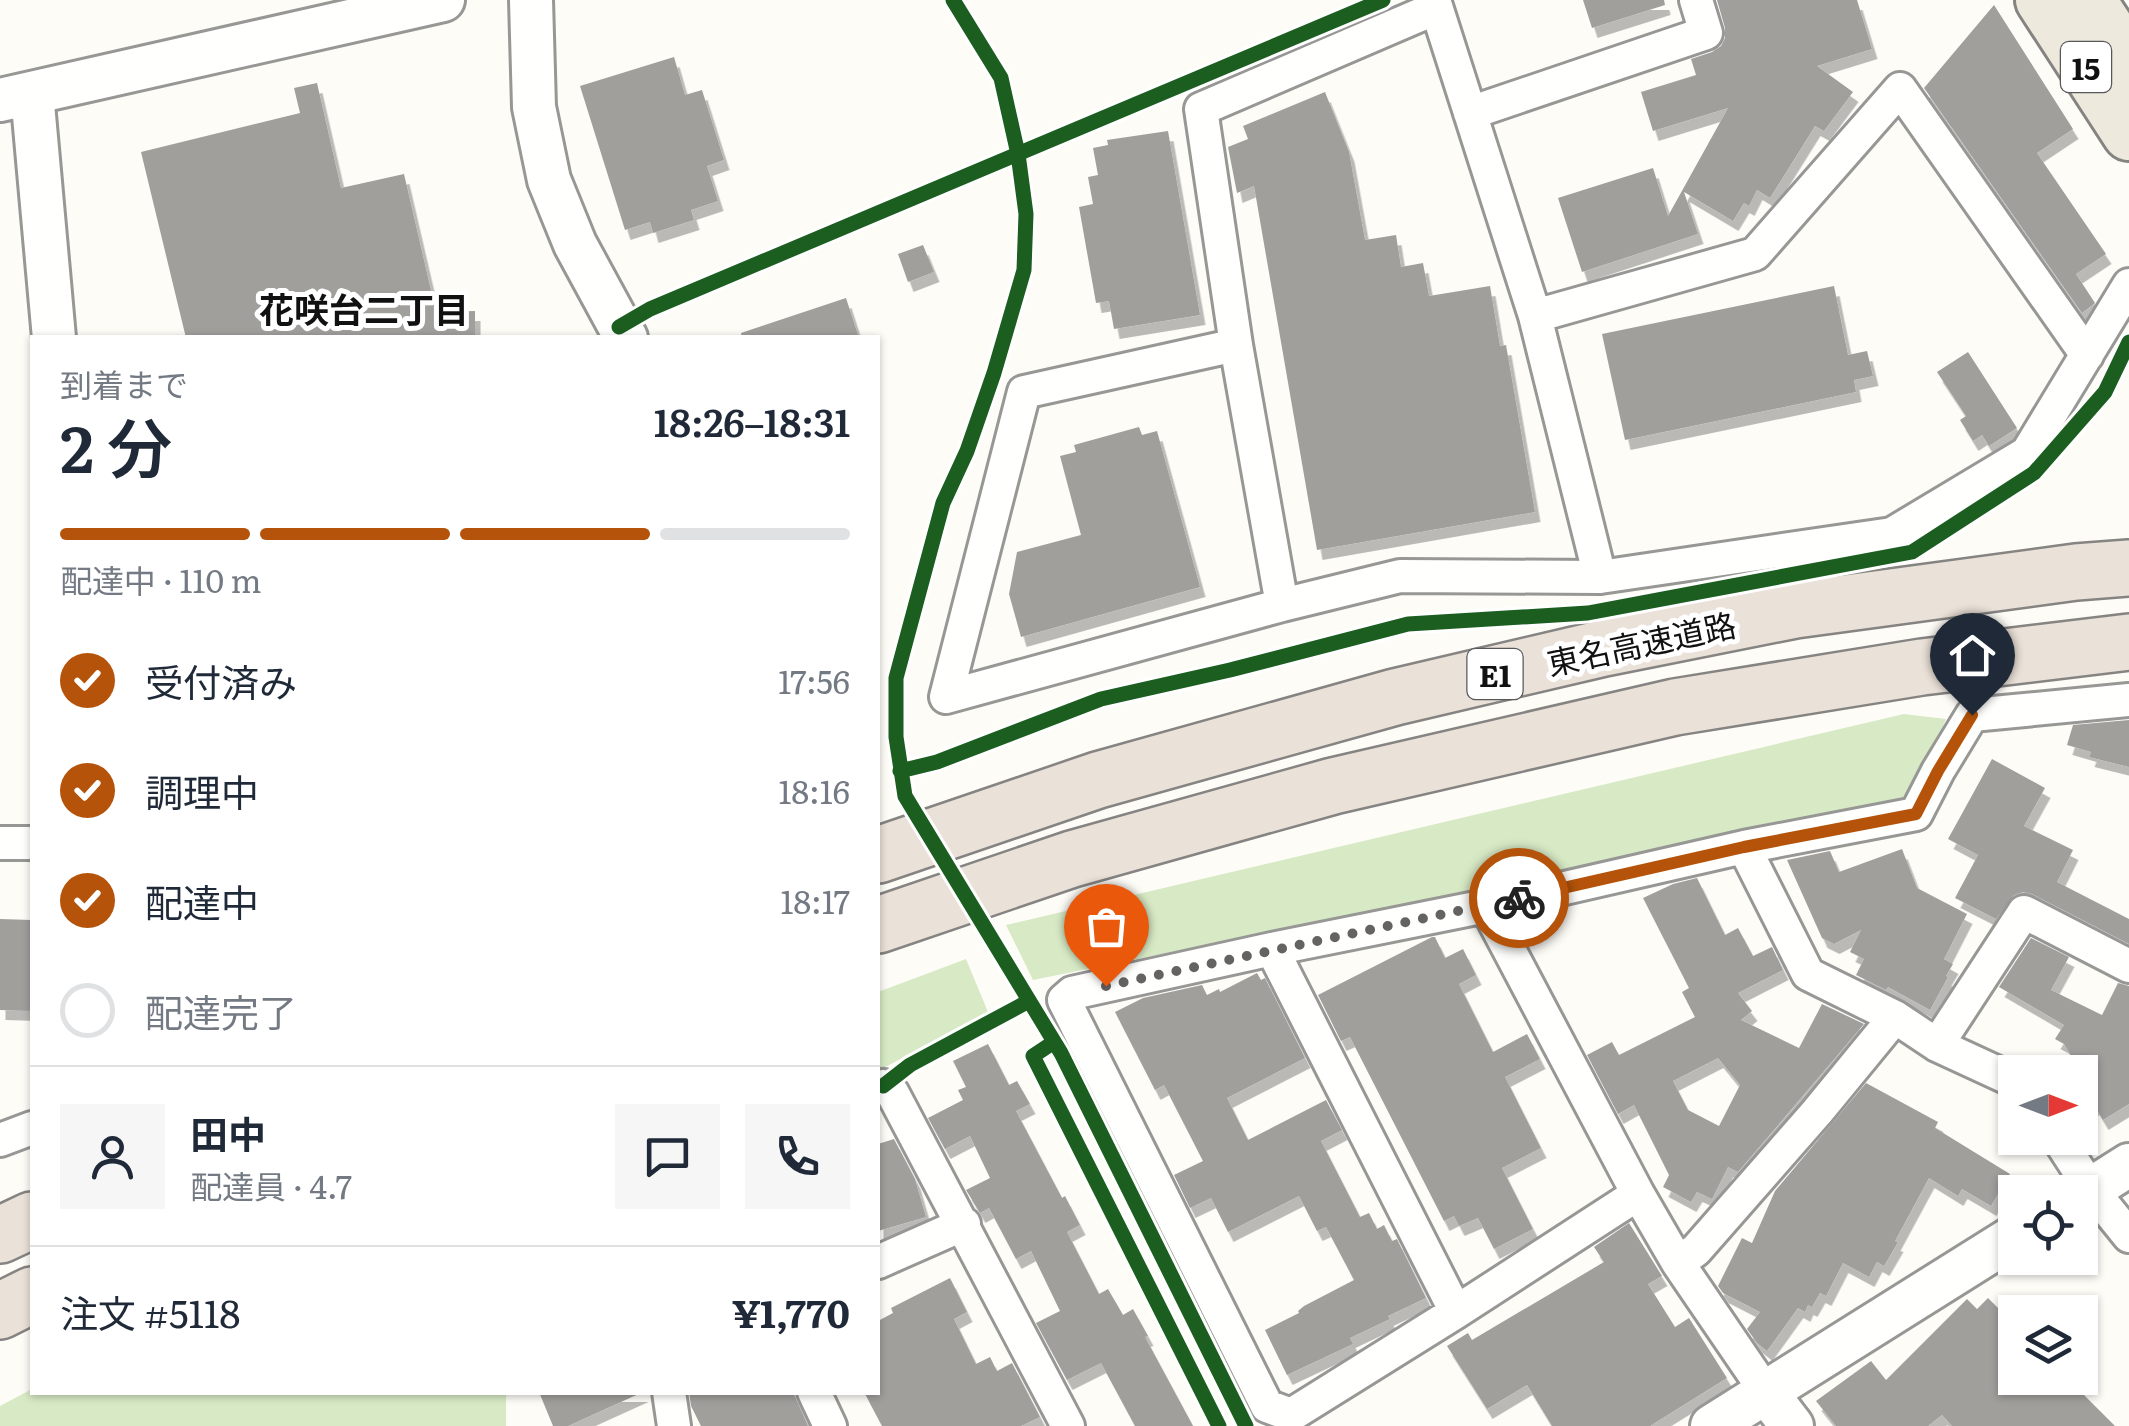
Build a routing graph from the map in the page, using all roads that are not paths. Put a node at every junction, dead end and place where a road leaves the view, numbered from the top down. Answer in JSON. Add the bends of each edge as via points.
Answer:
{"nodes":[{"id":1,"x":444,"y":0,"type":"edge"},
{"id":2,"x":531,"y":0,"type":"edge"},
{"id":3,"x":1696,"y":0,"type":"edge"},
{"id":4,"x":2042,"y":0,"type":"edge"},
{"id":5,"x":2089,"y":0,"type":"edge"},
{"id":6,"x":1435,"y":4,"type":"edge"},
{"id":7,"x":2129,"y":61,"type":"edge"},
{"id":8,"x":16,"y":96,"type":"edge"},
{"id":9,"x":1470,"y":112,"type":"junction"},
{"id":10,"x":2129,"y":134,"type":"edge"},
{"id":11,"x":2129,"y":284,"type":"edge"},
{"id":12,"x":1535,"y":316,"type":"junction"},
{"id":13,"x":54,"y":335,"type":"edge"},
{"id":14,"x":624,"y":335,"type":"edge"},
{"id":15,"x":1236,"y":345,"type":"junction"},
{"id":16,"x":2087,"y":355,"type":"junction"},
{"id":17,"x":2129,"y":568,"type":"edge"},
{"id":18,"x":1600,"y":578,"type":"junction"},
{"id":19,"x":1282,"y":605,"type":"junction"},
{"id":20,"x":2129,"y":642,"type":"edge"},
{"id":21,"x":2129,"y":700,"type":"edge"},
{"id":22,"x":0,"y":842,"type":"edge"},
{"id":23,"x":30,"y":843,"type":"edge"},
{"id":24,"x":1744,"y":847,"type":"junction"},
{"id":25,"x":880,"y":854,"type":"edge"},
{"id":26,"x":1486,"y":906,"type":"junction"},
{"id":27,"x":885,"y":922,"type":"edge"},
{"id":28,"x":1272,"y":949,"type":"junction"},
{"id":29,"x":2129,"y":966,"type":"edge"},
{"id":30,"x":1895,"y":1017,"type":"junction"},
{"id":31,"x":1938,"y":1045,"type":"junction"},
{"id":32,"x":1998,"y":1073,"type":"edge"},
{"id":33,"x":880,"y":1087,"type":"edge"},
{"id":34,"x":30,"y":1129,"type":"edge"},
{"id":35,"x":0,"y":1140,"type":"edge"},
{"id":36,"x":2129,"y":1164,"type":"edge"},
{"id":37,"x":2098,"y":1184,"type":"edge"},
{"id":38,"x":1638,"y":1194,"type":"junction"},
{"id":39,"x":2098,"y":1204,"type":"edge"},
{"id":40,"x":30,"y":1221,"type":"edge"},
{"id":41,"x":964,"y":1224,"type":"junction"},
{"id":42,"x":0,"y":1235,"type":"edge"},
{"id":43,"x":2129,"y":1236,"type":"edge"},
{"id":44,"x":1998,"y":1247,"type":"edge"},
{"id":45,"x":880,"y":1261,"type":"edge"},
{"id":46,"x":1678,"y":1263,"type":"junction"},
{"id":47,"x":30,"y":1297,"type":"edge"},
{"id":48,"x":0,"y":1312,"type":"edge"},
{"id":49,"x":1456,"y":1312,"type":"junction"},
{"id":50,"x":1766,"y":1392,"type":"junction"},
{"id":51,"x":669,"y":1395,"type":"edge"},
{"id":52,"x":815,"y":1395,"type":"edge"},
{"id":53,"x":674,"y":1426,"type":"edge"},
{"id":54,"x":830,"y":1426,"type":"edge"},
{"id":55,"x":1068,"y":1426,"type":"edge"},
{"id":56,"x":1712,"y":1426,"type":"edge"},
{"id":57,"x":1792,"y":1426,"type":"edge"}],
"edges":[{"from":1,"to":8,"type":"street"},
{"from":2,"to":14,"type":"street","via":[[534,107],[549,180]]},
{"from":3,"to":9,"type":"street","via":[[1706,34]]},
{"from":4,"to":10,"type":"main road","number":"15"},
{"from":5,"to":7,"type":"main road","number":"15"},
{"from":6,"to":9,"type":"street"},
{"from":6,"to":15,"type":"street","via":[[1201,109]]},
{"from":8,"to":13,"type":"street"},
{"from":9,"to":12,"type":"street"},
{"from":11,"to":16,"type":"street"},
{"from":12,"to":16,"type":"street","via":[[1755,254],[1900,89]]},
{"from":12,"to":18,"type":"street"},
{"from":15,"to":19,"type":"street"},
{"from":15,"to":19,"type":"street","via":[[1024,392],[946,697]]},
{"from":16,"to":18,"type":"street","via":[[2027,453],[1892,534]]},
{"from":17,"to":25,"type":"highway","name":"東名高速道路","number":"E1","via":[[1795,610],[1604,648],[1395,697],[1098,780]]},
{"from":18,"to":19,"type":"street","via":[[1400,576]]},
{"from":20,"to":27,"type":"highway","number":"E1","via":[[1922,666],[1656,712],[1314,791],[1072,859]]},
{"from":21,"to":24,"type":"street","via":[[1972,715],[1916,814]]},
{"from":22,"to":23,"type":"street"},
{"from":24,"to":26,"type":"street"},
{"from":24,"to":30,"type":"street","via":[[1808,974]]},
{"from":26,"to":28,"type":"street"},
{"from":26,"to":38,"type":"street"},
{"from":28,"to":49,"type":"street"},
{"from":28,"to":49,"type":"street","via":[[1064,1000],[1267,1406],[1290,1415]]},
{"from":29,"to":31,"type":"street","via":[[2024,912]]},
{"from":30,"to":31,"type":"street"},
{"from":30,"to":46,"type":"street"},
{"from":31,"to":32,"type":"street"},
{"from":33,"to":41,"type":"street","via":[[892,1092]]},
{"from":34,"to":35,"type":"street"},
{"from":36,"to":37,"type":"street"},
{"from":38,"to":46,"type":"street"},
{"from":38,"to":49,"type":"street"},
{"from":39,"to":43,"type":"street"},
{"from":40,"to":42,"type":"highway"},
{"from":41,"to":45,"type":"street"},
{"from":41,"to":55,"type":"street"},
{"from":44,"to":50,"type":"street"},
{"from":46,"to":50,"type":"street"},
{"from":47,"to":48,"type":"highway"},
{"from":50,"to":56,"type":"street"},
{"from":50,"to":57,"type":"street"},
{"from":51,"to":53,"type":"street"},
{"from":52,"to":54,"type":"street"}]}
